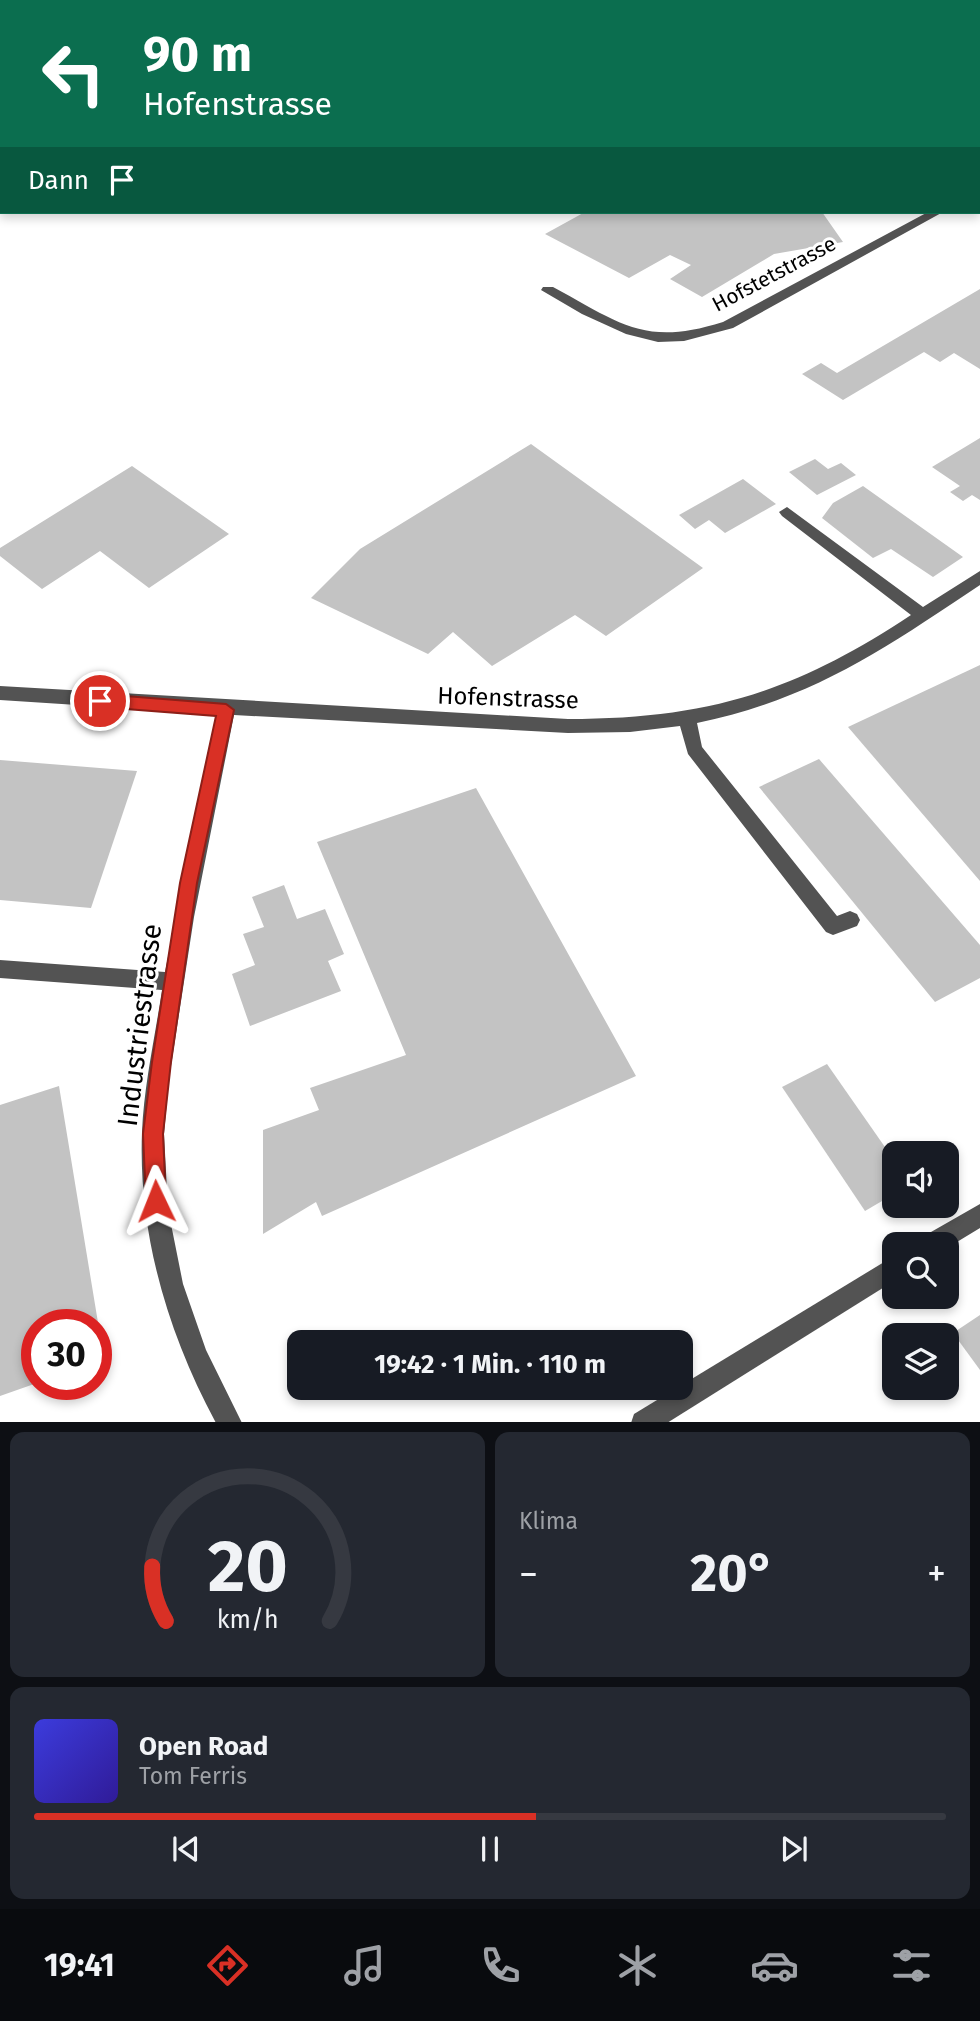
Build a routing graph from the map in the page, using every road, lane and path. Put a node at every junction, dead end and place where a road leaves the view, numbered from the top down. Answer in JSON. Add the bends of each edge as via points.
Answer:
{"nodes":[{"id":1,"x":933,"y":214,"type":"edge"},
{"id":2,"x":548,"y":290,"type":"dead end"},
{"id":3,"x":787,"y":512,"type":"dead end"},
{"id":4,"x":980,"y":577,"type":"edge"},
{"id":5,"x":922,"y":615,"type":"junction"},
{"id":6,"x":0,"y":693,"type":"edge"},
{"id":7,"x":226,"y":710,"type":"junction"},
{"id":8,"x":687,"y":718,"type":"junction"},
{"id":9,"x":850,"y":920,"type":"dead end"},
{"id":10,"x":0,"y":969,"type":"edge"},
{"id":11,"x":173,"y":982,"type":"junction"},
{"id":12,"x":980,"y":1215,"type":"edge"},
{"id":13,"x":952,"y":1232,"type":"edge"},
{"id":14,"x":882,"y":1275,"type":"edge"},
{"id":15,"x":229,"y":1422,"type":"edge"},
{"id":16,"x":645,"y":1422,"type":"edge"}],
"edges":[{"from":1,"to":2,"type":"street","name":"Hofstetstrasse","via":[[728,325],[704,332],[657,338],[627,330]]},
{"from":3,"to":5,"type":"street"},
{"from":4,"to":5,"type":"street","name":"Hofenstrasse"},
{"from":5,"to":8,"type":"street","name":"Hofenstrasse","via":[[806,684]]},
{"from":6,"to":7,"type":"street","name":"Hofenstrasse"},
{"from":7,"to":8,"type":"street","name":"Hofenstrasse","via":[[594,725]]},
{"from":7,"to":11,"type":"street","name":"Industriestrasse","via":[[188,883]]},
{"from":8,"to":9,"type":"street","via":[[694,749],[834,926]]},
{"from":10,"to":11,"type":"street"},
{"from":11,"to":15,"type":"street","name":"Industriestrasse","via":[[153,1134],[156,1201],[180,1314]]},
{"from":12,"to":13,"type":"street"},
{"from":14,"to":16,"type":"street"}]}
